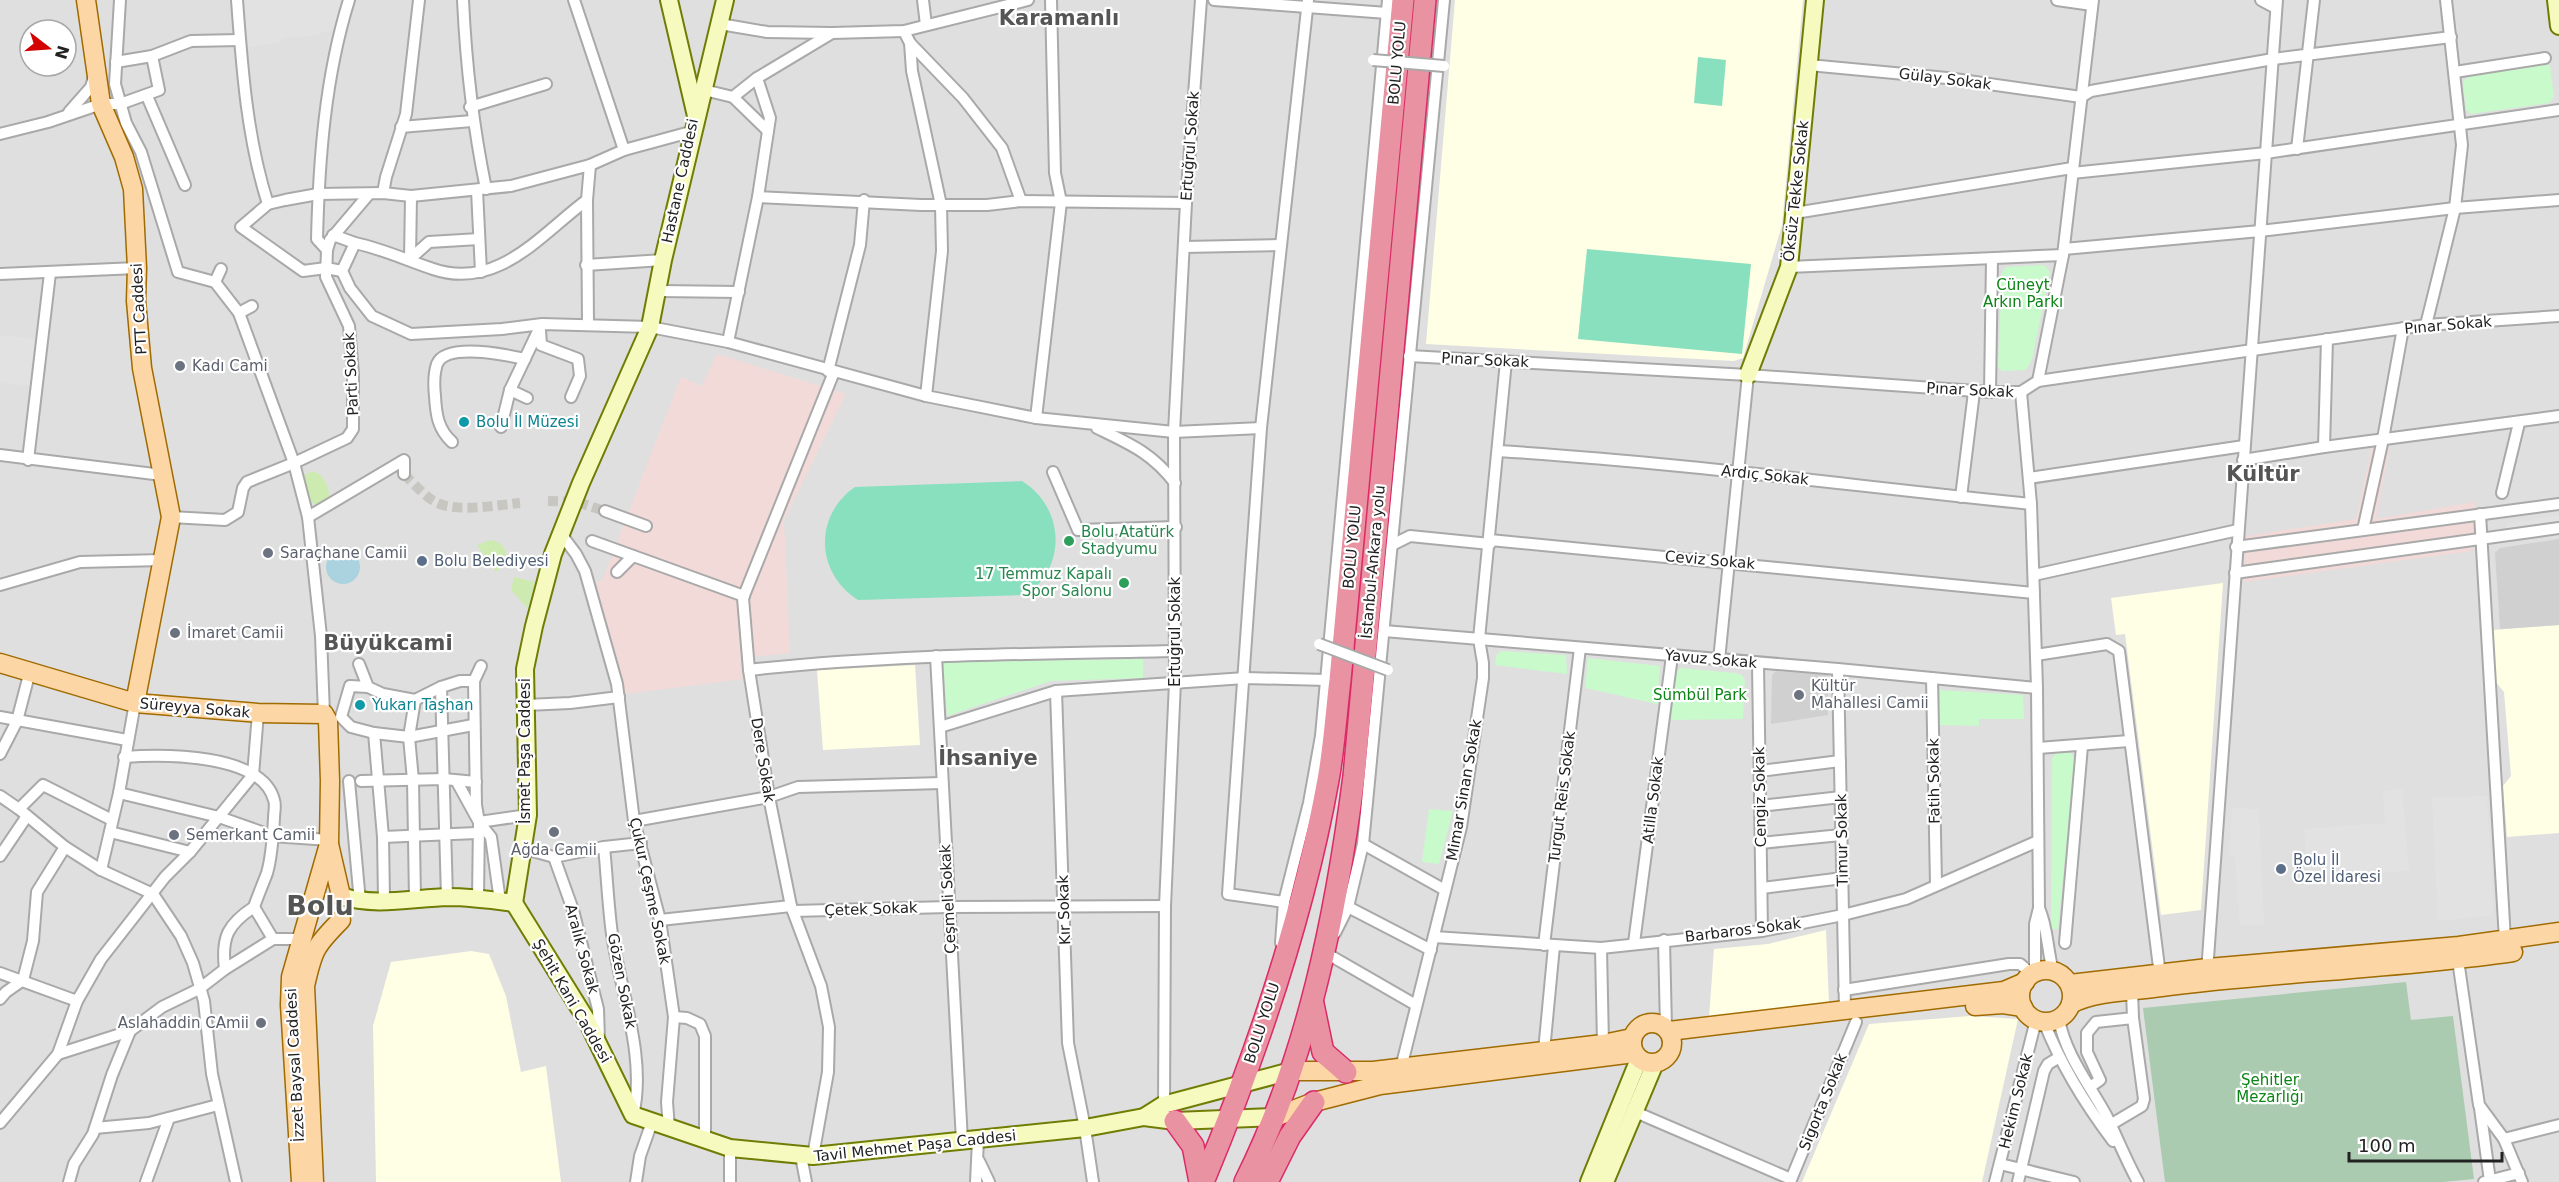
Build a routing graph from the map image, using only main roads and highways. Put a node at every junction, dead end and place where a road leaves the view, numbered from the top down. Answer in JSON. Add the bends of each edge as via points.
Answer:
{"nodes":[{"id":1,"x":86,"y":0,"type":"edge"},
{"id":2,"x":725,"y":0,"type":"edge"},
{"id":3,"x":1425,"y":0,"type":"edge"},
{"id":4,"x":1815,"y":0,"type":"edge"},
{"id":5,"x":2556,"y":0,"type":"edge"},
{"id":6,"x":670,"y":1,"type":"edge"},
{"id":7,"x":1395,"y":6,"type":"edge"},
{"id":8,"x":2559,"y":26,"type":"edge"},
{"id":9,"x":687,"y":75,"type":"junction"},
{"id":10,"x":704,"y":90,"type":"junction"},
{"id":11,"x":695,"y":125,"type":"junction"},
{"id":12,"x":1748,"y":375,"type":"road end"},
{"id":13,"x":561,"y":534,"type":"joint"},
{"id":14,"x":0,"y":663,"type":"edge"},
{"id":15,"x":135,"y":703,"type":"junction"},
{"id":16,"x":324,"y":714,"type":"joint"},
{"id":17,"x":329,"y":842,"type":"junction"},
{"id":18,"x":341,"y":896,"type":"junction"},
{"id":19,"x":360,"y":902,"type":"junction"},
{"id":20,"x":507,"y":902,"type":"junction"},
{"id":21,"x":312,"y":904,"type":"junction"},
{"id":22,"x":341,"y":920,"type":"junction"},
{"id":23,"x":2559,"y":932,"type":"edge"},
{"id":24,"x":2559,"y":945,"type":"edge"},
{"id":25,"x":2036,"y":975,"type":"junction"},
{"id":26,"x":2207,"y":975,"type":"junction"},
{"id":27,"x":2070,"y":984,"type":"junction"},
{"id":28,"x":1312,"y":998,"type":"junction"},
{"id":29,"x":2071,"y":1004,"type":"junction"},
{"id":30,"x":2023,"y":1008,"type":"junction"},
{"id":31,"x":1850,"y":1016,"type":"junction"},
{"id":32,"x":1669,"y":1034,"type":"junction"},
{"id":33,"x":1640,"y":1053,"type":"junction"},
{"id":34,"x":1291,"y":1071,"type":"junction"},
{"id":35,"x":1346,"y":1072,"type":"junction"},
{"id":36,"x":1242,"y":1083,"type":"junction"},
{"id":37,"x":1314,"y":1102,"type":"junction"},
{"id":38,"x":1167,"y":1116,"type":"junction"},
{"id":39,"x":1275,"y":1116,"type":"junction"},
{"id":40,"x":1229,"y":1120,"type":"junction"},
{"id":41,"x":652,"y":1122,"type":"joint"},
{"id":42,"x":301,"y":1182,"type":"edge"},
{"id":43,"x":314,"y":1182,"type":"edge"},
{"id":44,"x":1202,"y":1182,"type":"edge"},
{"id":45,"x":1245,"y":1182,"type":"edge"},
{"id":46,"x":1267,"y":1182,"type":"edge"},
{"id":47,"x":1589,"y":1182,"type":"edge"},
{"id":48,"x":1605,"y":1182,"type":"edge"}],
"edges":[{"from":1,"to":15,"type":"main road","name":"PTT Caddesi","via":[[102,104],[133,189],[142,368],[171,517]]},
{"from":2,"to":10,"type":"main road"},
{"from":3,"to":28,"type":"highway","name":"İstanbul-Ankara yolu","via":[[1354,776],[1339,878]]},
{"from":4,"to":12,"type":"main road","name":"Öksüz Tekke Sokak","via":[[1789,267]]},
{"from":5,"to":8,"type":"main road"},
{"from":6,"to":9,"type":"main road","name":"Hastane Caddesi"},
{"from":7,"to":36,"type":"highway","name":"BOLU YOLU","via":[[1333,744],[1312,855],[1279,973]]},
{"from":9,"to":10,"type":"main road"},
{"from":9,"to":11,"type":"main road","name":"Hastane Caddesi"},
{"from":10,"to":11,"type":"main road"},
{"from":11,"to":13,"type":"main road","name":"Hastane Caddesi","via":[[650,327]]},
{"from":13,"to":20,"type":"main road","name":"İsmet Paşa Caddesi","via":[[525,669],[528,815]]},
{"from":14,"to":15,"type":"main road","name":"Süreyya Sokak"},
{"from":15,"to":16,"type":"main road","name":"Süreyya Sokak"},
{"from":16,"to":17,"type":"main road","name":"İzzet Baysal Caddesi","via":[[328,721]]},
{"from":17,"to":18,"type":"main road","name":"İzzet Baysal Caddesi"},
{"from":17,"to":21,"type":"main road","name":"İzzet Baysal Caddesi"},
{"from":18,"to":19,"type":"main road"},
{"from":18,"to":21,"type":"main road","via":[[326,891],[317,895]]},
{"from":18,"to":22,"type":"main road","via":[[345,905]]},
{"from":19,"to":20,"type":"main road","via":[[447,897]]},
{"from":19,"to":22,"type":"main road"},
{"from":20,"to":41,"type":"main road","name":"Şehit Kani Caddesi","via":[[599,1043],[633,1115]]},
{"from":21,"to":22,"type":"main road","via":[[312,915],[321,924],[332,925]]},
{"from":21,"to":42,"type":"main road","name":"İzzet Baysal Caddesi","via":[[291,977]]},
{"from":22,"to":43,"type":"main road","name":"İzzet Baysal Caddesi","via":[[318,942],[305,986]]},
{"from":23,"to":26,"type":"main road"},
{"from":24,"to":26,"type":"main road","via":[[2458,960]]},
{"from":25,"to":27,"type":"main road","via":[[2066,978]]},
{"from":25,"to":30,"type":"main road","via":[[2020,994]]},
{"from":25,"to":31,"type":"main road","via":[[2004,991]]},
{"from":26,"to":27,"type":"main road","via":[[2160,975]]},
{"from":26,"to":29,"type":"main road","via":[[2083,998]]},
{"from":27,"to":29,"type":"main road"},
{"from":28,"to":34,"type":"highway","name":"İstanbul-Ankara yolu"},
{"from":28,"to":35,"type":"highway","via":[[1323,1052]]},
{"from":29,"to":30,"type":"main road","via":[[2047,1021]]},
{"from":30,"to":31,"type":"main road","via":[[1991,1004]]},
{"from":31,"to":32,"type":"main road"},
{"from":32,"to":33,"type":"main road","via":[[1668,1057]]},
{"from":32,"to":33,"type":"main road","via":[[1660,1024],[1646,1023],[1635,1032]]},
{"from":33,"to":35,"type":"main road","via":[[1603,1044]]},
{"from":33,"to":37,"type":"main road","via":[[1380,1084]]},
{"from":33,"to":47,"type":"main road"},
{"from":33,"to":48,"type":"main road","via":[[1633,1111]]},
{"from":34,"to":35,"type":"main road"},
{"from":34,"to":36,"type":"main road"},
{"from":34,"to":39,"type":"highway","name":"İstanbul-Ankara yolu"},
{"from":36,"to":38,"type":"main road"},
{"from":36,"to":40,"type":"highway"},
{"from":37,"to":39,"type":"main road"},
{"from":37,"to":46,"type":"highway","via":[[1290,1136]]},
{"from":38,"to":40,"type":"main road"},
{"from":38,"to":41,"type":"main road","name":"Tavil Mehmet Paşa Caddesi","via":[[970,1141],[807,1156],[730,1148]]},
{"from":38,"to":44,"type":"highway","via":[[1193,1146]]},
{"from":39,"to":40,"type":"main road"},
{"from":39,"to":45,"type":"highway","name":"İstanbul-Ankara yolu"},
{"from":40,"to":44,"type":"highway"}]}
